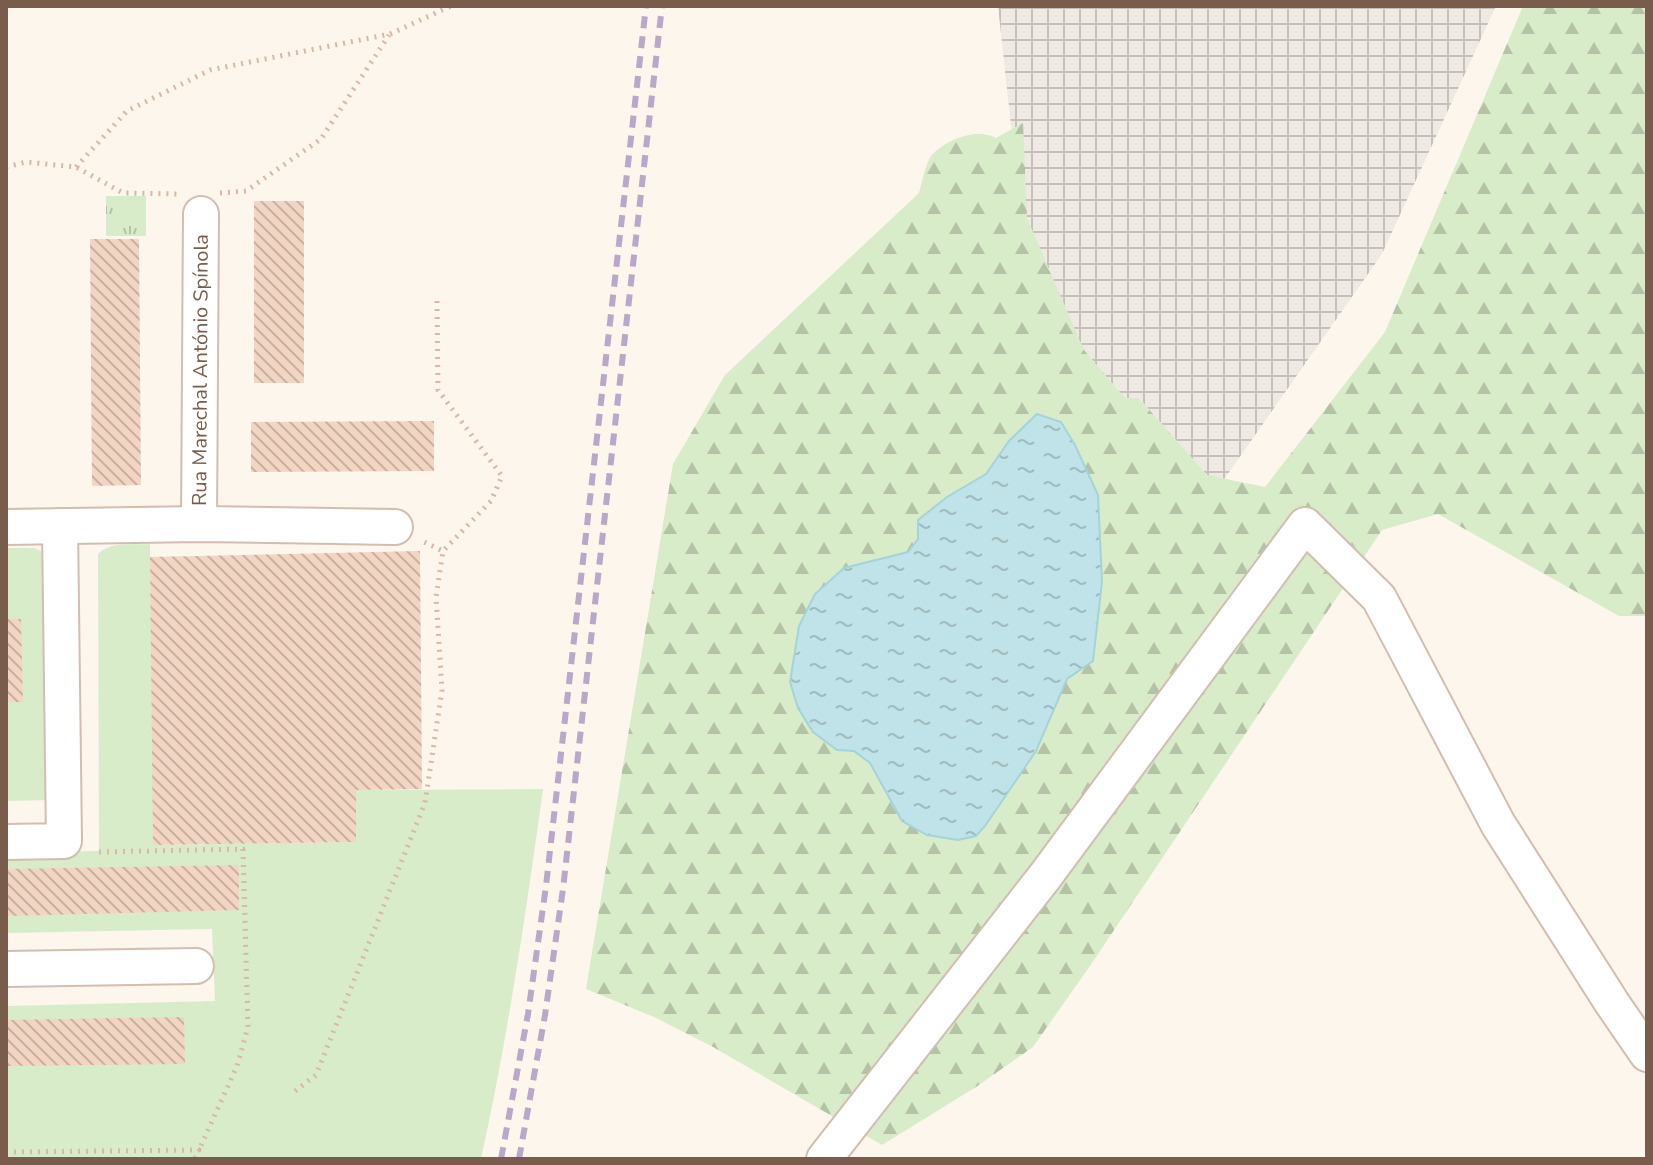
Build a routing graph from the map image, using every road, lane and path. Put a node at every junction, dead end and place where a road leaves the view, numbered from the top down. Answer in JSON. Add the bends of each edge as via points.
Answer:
{"nodes":[{"id":1,"x":451,"y":6,"type":"edge"},
{"id":2,"x":390,"y":34,"type":"junction"},
{"id":3,"x":6,"y":167,"type":"edge"},
{"id":4,"x":76,"y":167,"type":"junction"},
{"id":5,"x":198,"y":204,"type":"junction"},
{"id":6,"x":437,"y":301,"type":"dead end"},
{"id":7,"x":199,"y":524,"type":"junction"},
{"id":8,"x":60,"y":526,"type":"junction"},
{"id":9,"x":6,"y":527,"type":"edge"},
{"id":10,"x":395,"y":527,"type":"joint"},
{"id":11,"x":443,"y":551,"type":"junction"},
{"id":12,"x":6,"y":842,"type":"edge"},
{"id":13,"x":99,"y":852,"type":"dead end"},
{"id":14,"x":196,"y":966,"type":"dead end"},
{"id":15,"x":6,"y":969,"type":"edge"},
{"id":16,"x":1647,"y":1054,"type":"edge"},
{"id":17,"x":295,"y":1091,"type":"dead end"},
{"id":18,"x":199,"y":1150,"type":"junction"},
{"id":19,"x":6,"y":1152,"type":"edge"},
{"id":20,"x":195,"y":1159,"type":"edge"},
{"id":21,"x":824,"y":1159,"type":"edge"}],
"edges":[{"from":1,"to":2,"type":"path"},
{"from":2,"to":4,"type":"path","via":[[210,70],[127,111]]},
{"from":2,"to":5,"type":"path","via":[[321,139],[246,191]]},
{"from":3,"to":4,"type":"path","via":[[26,162]]},
{"from":4,"to":5,"type":"path","via":[[123,193]]},
{"from":5,"to":7,"type":"street","name":"Rua Marechal António Spínola"},
{"from":6,"to":11,"type":"path","via":[[438,390],[502,476],[491,501]]},
{"from":7,"to":8,"type":"street"},
{"from":7,"to":10,"type":"street","name":"Rua Marechal António Spínola"},
{"from":8,"to":9,"type":"street"},
{"from":8,"to":12,"type":"street","via":[[64,841]]},
{"from":10,"to":11,"type":"path"},
{"from":11,"to":17,"type":"path","via":[[436,597],[442,690],[425,803],[316,1075]]},
{"from":13,"to":18,"type":"path","via":[[243,849],[248,1027],[237,1066]]},
{"from":14,"to":15,"type":"street"},
{"from":16,"to":21,"type":"street","via":[[1498,824],[1379,598],[1305,525],[1046,875]]},
{"from":18,"to":19,"type":"path"},
{"from":18,"to":20,"type":"path"}]}
